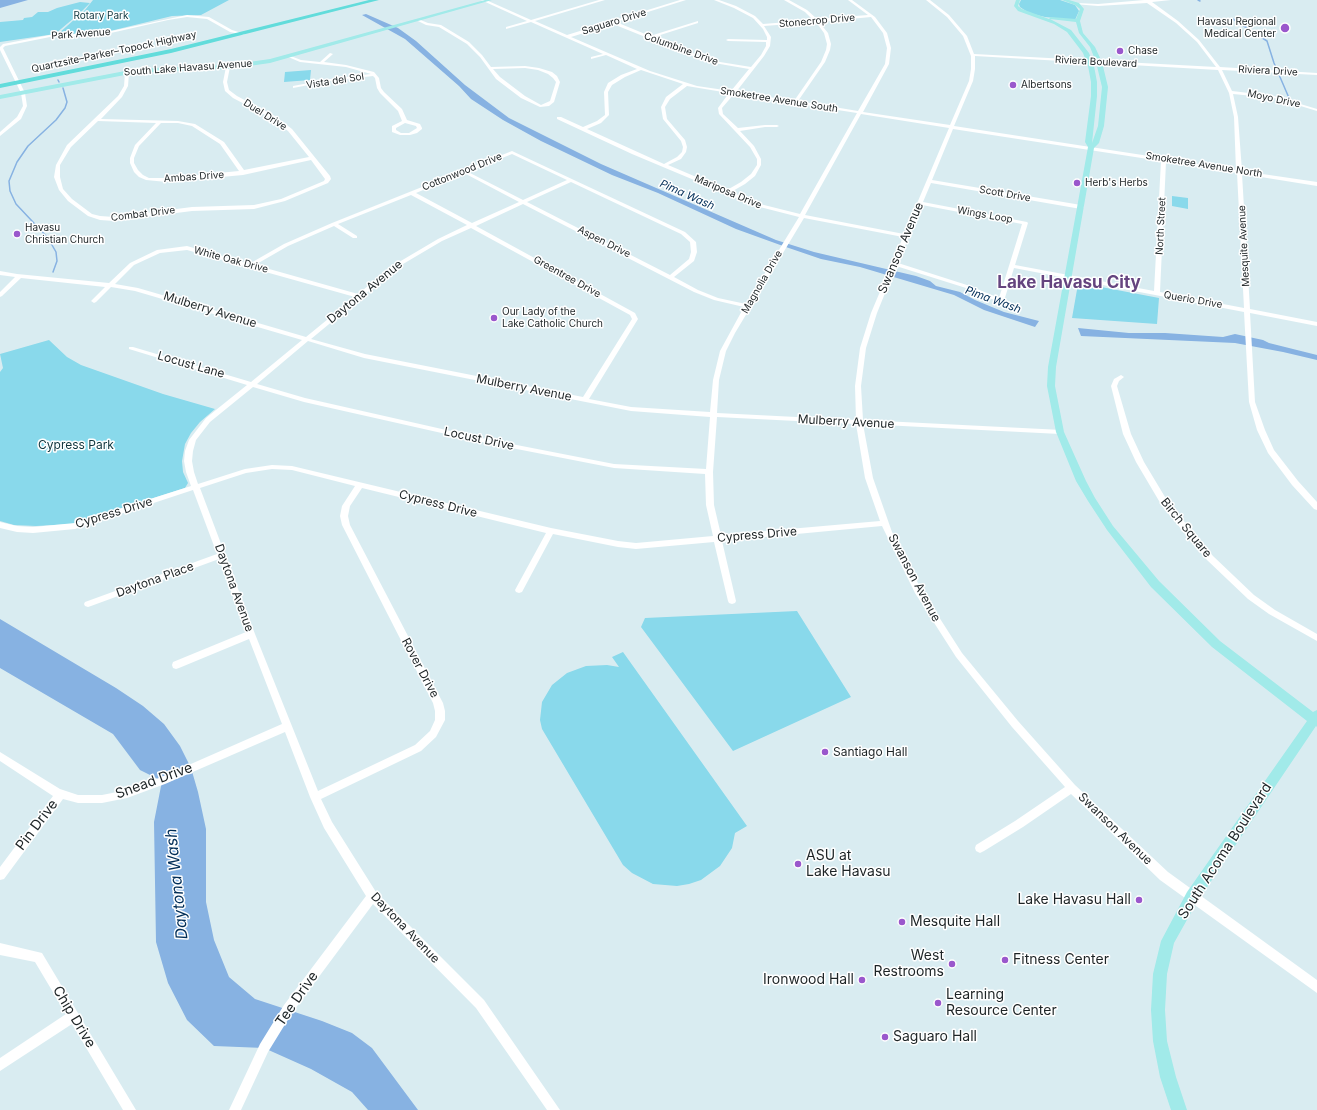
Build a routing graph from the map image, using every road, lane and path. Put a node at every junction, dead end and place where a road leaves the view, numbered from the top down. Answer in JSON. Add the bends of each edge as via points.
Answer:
{"nodes":[{"id":1,"x":376,"y":0,"type":"edge"},
{"id":2,"x":486,"y":0,"type":"edge"},
{"id":3,"x":602,"y":0,"type":"edge"},
{"id":4,"x":684,"y":0,"type":"edge"},
{"id":5,"x":716,"y":0,"type":"edge"},
{"id":6,"x":786,"y":0,"type":"edge"},
{"id":7,"x":850,"y":0,"type":"edge"},
{"id":8,"x":928,"y":0,"type":"edge"},
{"id":9,"x":1018,"y":0,"type":"edge"},
{"id":10,"x":1064,"y":0,"type":"edge"},
{"id":11,"x":1169,"y":0,"type":"edge"},
{"id":12,"x":1147,"y":1,"type":"edge"},
{"id":13,"x":1076,"y":4,"type":"junction"},
{"id":14,"x":1098,"y":4,"type":"junction"},
{"id":15,"x":1081,"y":7,"type":"junction"},
{"id":16,"x":872,"y":16,"type":"junction"},
{"id":17,"x":429,"y":17,"type":"junction"},
{"id":18,"x":1039,"y":18,"type":"junction"},
{"id":19,"x":419,"y":20,"type":"junction"},
{"id":20,"x":530,"y":21,"type":"junction"},
{"id":21,"x":817,"y":21,"type":"junction"},
{"id":22,"x":1078,"y":21,"type":"junction"},
{"id":23,"x":612,"y":22,"type":"junction"},
{"id":24,"x":697,"y":22,"type":"dead end"},
{"id":25,"x":763,"y":25,"type":"junction"},
{"id":26,"x":440,"y":26,"type":"junction"},
{"id":27,"x":507,"y":28,"type":"dead end"},
{"id":28,"x":231,"y":34,"type":"junction"},
{"id":29,"x":566,"y":37,"type":"junction"},
{"id":30,"x":651,"y":37,"type":"junction"},
{"id":31,"x":728,"y":40,"type":"dead end"},
{"id":32,"x":769,"y":41,"type":"junction"},
{"id":33,"x":1,"y":48,"type":"edge"},
{"id":34,"x":331,"y":54,"type":"dead end"},
{"id":35,"x":606,"y":54,"type":"junction"},
{"id":36,"x":972,"y":55,"type":"junction"},
{"id":37,"x":288,"y":56,"type":"junction"},
{"id":38,"x":592,"y":58,"type":"dead end"},
{"id":39,"x":1090,"y":62,"type":"junction"},
{"id":40,"x":1099,"y":62,"type":"junction"},
{"id":41,"x":321,"y":63,"type":"junction"},
{"id":42,"x":228,"y":67,"type":"junction"},
{"id":43,"x":490,"y":68,"type":"junction"},
{"id":44,"x":752,"y":68,"type":"junction"},
{"id":45,"x":1219,"y":68,"type":"junction"},
{"id":46,"x":641,"y":69,"type":"junction"},
{"id":47,"x":127,"y":72,"type":"junction"},
{"id":48,"x":1317,"y":74,"type":"edge"},
{"id":49,"x":374,"y":75,"type":"junction"},
{"id":50,"x":18,"y":82,"type":"junction"},
{"id":51,"x":686,"y":84,"type":"junction"},
{"id":52,"x":0,"y":86,"type":"edge"},
{"id":53,"x":295,"y":87,"type":"dead end"},
{"id":54,"x":1095,"y":91,"type":"junction"},
{"id":55,"x":732,"y":92,"type":"junction"},
{"id":56,"x":1230,"y":92,"type":"junction"},
{"id":57,"x":23,"y":93,"type":"junction"},
{"id":58,"x":0,"y":97,"type":"edge"},
{"id":59,"x":794,"y":102,"type":"junction"},
{"id":60,"x":1105,"y":103,"type":"junction"},
{"id":61,"x":1317,"y":110,"type":"edge"},
{"id":62,"x":860,"y":112,"type":"junction"},
{"id":63,"x":559,"y":118,"type":"dead end"},
{"id":64,"x":98,"y":120,"type":"junction"},
{"id":65,"x":405,"y":121,"type":"junction"},
{"id":66,"x":160,"y":122,"type":"junction"},
{"id":67,"x":777,"y":126,"type":"dead end"},
{"id":68,"x":952,"y":126,"type":"junction"},
{"id":69,"x":583,"y":129,"type":"junction"},
{"id":70,"x":737,"y":130,"type":"junction"},
{"id":71,"x":0,"y":135,"type":"edge"},
{"id":72,"x":1091,"y":147,"type":"junction"},
{"id":73,"x":312,"y":158,"type":"junction"},
{"id":74,"x":1164,"y":159,"type":"junction"},
{"id":75,"x":665,"y":165,"type":"junction"},
{"id":76,"x":1239,"y":170,"type":"junction"},
{"id":77,"x":463,"y":171,"type":"junction"},
{"id":78,"x":242,"y":173,"type":"junction"},
{"id":79,"x":572,"y":180,"type":"junction"},
{"id":80,"x":327,"y":181,"type":"joint"},
{"id":81,"x":929,"y":181,"type":"junction"},
{"id":82,"x":1317,"y":184,"type":"edge"},
{"id":83,"x":727,"y":192,"type":"junction"},
{"id":84,"x":412,"y":193,"type":"junction"},
{"id":85,"x":524,"y":201,"type":"junction"},
{"id":86,"x":920,"y":203,"type":"junction"},
{"id":87,"x":1081,"y":207,"type":"junction"},
{"id":88,"x":802,"y":216,"type":"junction"},
{"id":89,"x":334,"y":224,"type":"junction"},
{"id":90,"x":472,"y":225,"type":"junction"},
{"id":91,"x":906,"y":236,"type":"junction"},
{"id":92,"x":355,"y":237,"type":"dead end"},
{"id":93,"x":251,"y":265,"type":"junction"},
{"id":94,"x":894,"y":266,"type":"junction"},
{"id":95,"x":1012,"y":266,"type":"junction"},
{"id":96,"x":0,"y":273,"type":"edge"},
{"id":97,"x":20,"y":276,"type":"junction"},
{"id":98,"x":671,"y":276,"type":"junction"},
{"id":99,"x":1069,"y":277,"type":"junction"},
{"id":100,"x":111,"y":285,"type":"junction"},
{"id":101,"x":1157,"y":293,"type":"junction"},
{"id":102,"x":0,"y":295,"type":"edge"},
{"id":103,"x":359,"y":296,"type":"junction"},
{"id":104,"x":94,"y":301,"type":"dead end"},
{"id":105,"x":748,"y":306,"type":"junction"},
{"id":106,"x":1246,"y":310,"type":"junction"},
{"id":107,"x":1317,"y":324,"type":"edge"},
{"id":108,"x":307,"y":339,"type":"junction"},
{"id":109,"x":131,"y":348,"type":"dead end"},
{"id":110,"x":1120,"y":377,"type":"dead end"},
{"id":111,"x":252,"y":383,"type":"junction"},
{"id":112,"x":585,"y":400,"type":"junction"},
{"id":113,"x":714,"y":415,"type":"junction"},
{"id":114,"x":859,"y":423,"type":"junction"},
{"id":115,"x":1060,"y":432,"type":"junction"},
{"id":116,"x":709,"y":472,"type":"junction"},
{"id":117,"x":360,"y":484,"type":"junction"},
{"id":118,"x":196,"y":487,"type":"junction"},
{"id":119,"x":1317,"y":508,"type":"edge"},
{"id":120,"x":885,"y":523,"type":"junction"},
{"id":121,"x":0,"y":525,"type":"edge"},
{"id":122,"x":551,"y":531,"type":"junction"},
{"id":123,"x":719,"y":538,"type":"junction"},
{"id":124,"x":222,"y":555,"type":"junction"},
{"id":125,"x":519,"y":590,"type":"dead end"},
{"id":126,"x":732,"y":601,"type":"dead end"},
{"id":127,"x":88,"y":604,"type":"dead end"},
{"id":128,"x":251,"y":634,"type":"junction"},
{"id":129,"x":1317,"y":638,"type":"edge"},
{"id":130,"x":176,"y":665,"type":"dead end"},
{"id":131,"x":1316,"y":719,"type":"edge"},
{"id":132,"x":288,"y":726,"type":"junction"},
{"id":133,"x":0,"y":756,"type":"edge"},
{"id":134,"x":1072,"y":788,"type":"junction"},
{"id":135,"x":60,"y":795,"type":"junction"},
{"id":136,"x":315,"y":796,"type":"junction"},
{"id":137,"x":980,"y":848,"type":"dead end"},
{"id":138,"x":0,"y":875,"type":"edge"},
{"id":139,"x":372,"y":896,"type":"junction"},
{"id":140,"x":1192,"y":897,"type":"junction"},
{"id":141,"x":0,"y":949,"type":"edge"},
{"id":142,"x":1317,"y":986,"type":"edge"},
{"id":143,"x":73,"y":1016,"type":"junction"},
{"id":144,"x":0,"y":1065,"type":"edge"},
{"id":145,"x":130,"y":1110,"type":"edge"},
{"id":146,"x":235,"y":1110,"type":"edge"},
{"id":147,"x":554,"y":1110,"type":"edge"},
{"id":148,"x":1179,"y":1110,"type":"edge"}],
"edges":[{"from":1,"to":28,"type":"highway","name":"Quartzsite–Parker–Topock Highway","via":[[243,34]]},
{"from":2,"to":17,"type":"main road","name":"South Lake Havasu Avenue"},
{"from":2,"to":20,"type":"street","name":"Smoketree Avenue South"},
{"from":3,"to":20,"type":"street"},
{"from":4,"to":23,"type":"street","name":"Saguaro Drive"},
{"from":5,"to":25,"type":"street","via":[[742,10]]},
{"from":6,"to":21,"type":"street","via":[[806,11]]},
{"from":7,"to":16,"type":"street","name":"Magnolia Drive"},
{"from":8,"to":36,"type":"street","name":"Swanson Avenue","via":[[958,26]]},
{"from":9,"to":18,"type":"main road","via":[[1017,8]]},
{"from":10,"to":13,"type":"main road"},
{"from":11,"to":12,"type":"street"},
{"from":12,"to":14,"type":"street"},
{"from":12,"to":45,"type":"street","name":"Mesquite Avenue","via":[[1191,35]]},
{"from":13,"to":14,"type":"street"},
{"from":13,"to":15,"type":"main road"},
{"from":14,"to":15,"type":"street"},
{"from":15,"to":22,"type":"main road","via":[[1082,12]]},
{"from":16,"to":21,"type":"street","name":"Stonecrop Drive"},
{"from":16,"to":62,"type":"street","name":"Magnolia Drive","via":[[888,40],[889,56],[884,72]]},
{"from":17,"to":19,"type":"main road","name":"South Lake Havasu Avenue"},
{"from":17,"to":26,"type":"street"},
{"from":18,"to":22,"type":"main road"},
{"from":18,"to":39,"type":"main road","via":[[1056,23],[1069,31],[1079,42]]},
{"from":19,"to":26,"type":"street"},
{"from":19,"to":37,"type":"main road","name":"South Lake Havasu Avenue"},
{"from":20,"to":27,"type":"street"},
{"from":20,"to":29,"type":"street","name":"Smoketree Avenue South"},
{"from":21,"to":25,"type":"street","name":"Stonecrop Drive"},
{"from":21,"to":59,"type":"street","via":[[828,38],[828,50],[823,62]]},
{"from":22,"to":40,"type":"main road","via":[[1081,33]]},
{"from":23,"to":29,"type":"street","name":"Saguaro Drive"},
{"from":23,"to":30,"type":"street","name":"Columbine Drive"},
{"from":24,"to":30,"type":"street"},
{"from":25,"to":32,"type":"street"},
{"from":26,"to":43,"type":"street","via":[[468,43]]},
{"from":28,"to":33,"type":"street","name":"Park Avenue","via":[[208,18],[181,17],[99,34],[40,37],[8,43]]},
{"from":28,"to":50,"type":"highway","name":"Quartzsite–Parker–Topock Highway","via":[[112,64]]},
{"from":29,"to":35,"type":"street","name":"Smoketree Avenue South"},
{"from":30,"to":44,"type":"street","name":"Columbine Drive","via":[[707,60]]},
{"from":31,"to":32,"type":"street"},
{"from":32,"to":44,"type":"street","via":[[766,50]]},
{"from":33,"to":50,"type":"street"},
{"from":34,"to":41,"type":"street"},
{"from":35,"to":38,"type":"street"},
{"from":35,"to":46,"type":"street","name":"Smoketree Avenue South"},
{"from":36,"to":39,"type":"street","name":"Riviera Boulevard"},
{"from":36,"to":68,"type":"street","name":"Swanson Avenue","via":[[971,81]]},
{"from":37,"to":41,"type":"street","via":[[300,61]]},
{"from":37,"to":42,"type":"main road","name":"South Lake Havasu Avenue"},
{"from":39,"to":40,"type":"street","name":"Riviera Boulevard"},
{"from":39,"to":54,"type":"main road"},
{"from":40,"to":45,"type":"street","name":"Riviera Boulevard"},
{"from":40,"to":60,"type":"main road","via":[[1104,79]]},
{"from":41,"to":49,"type":"street","via":[[352,67]]},
{"from":42,"to":47,"type":"main road","name":"South Lake Havasu Avenue"},
{"from":42,"to":73,"type":"street","name":"Duel Drive","via":[[225,82],[230,92],[282,123]]},
{"from":43,"to":43,"type":"street","via":[[524,67],[552,74],[558,82],[552,101],[548,105],[538,105],[511,89]]},
{"from":44,"to":55,"type":"street"},
{"from":45,"to":48,"type":"street","name":"Riviera Drive"},
{"from":45,"to":56,"type":"street","name":"Mesquite Avenue"},
{"from":46,"to":51,"type":"street","name":"Smoketree Avenue South"},
{"from":46,"to":69,"type":"street","via":[[610,84],[606,90],[607,115],[599,122]]},
{"from":47,"to":57,"type":"main road","name":"South Lake Havasu Avenue"},
{"from":47,"to":64,"type":"street","name":"Combat Drive","via":[[126,86],[120,97]]},
{"from":49,"to":53,"type":"street","name":"Vista del Sol"},
{"from":49,"to":65,"type":"street","via":[[378,79],[380,91],[400,110]]},
{"from":50,"to":52,"type":"highway","name":"Quartzsite–Parker–Topock Highway"},
{"from":50,"to":57,"type":"street"},
{"from":51,"to":55,"type":"street","name":"Smoketree Avenue South"},
{"from":51,"to":75,"type":"street","via":[[668,98],[663,107],[666,120],[685,147],[679,158]]},
{"from":54,"to":60,"type":"main road","via":[[1100,93],[1100,100]]},
{"from":54,"to":72,"type":"main road","via":[[1088,142]]},
{"from":55,"to":59,"type":"street","name":"Smoketree Avenue South"},
{"from":55,"to":70,"type":"street","via":[[720,106],[720,110]]},
{"from":56,"to":61,"type":"street","name":"Moyo Drive","via":[[1274,97]]},
{"from":56,"to":76,"type":"street","name":"Mesquite Avenue","via":[[1236,117]]},
{"from":57,"to":58,"type":"main road","name":"South Lake Havasu Avenue"},
{"from":57,"to":71,"type":"street","via":[[23,112]]},
{"from":59,"to":62,"type":"street","name":"Smoketree Avenue South"},
{"from":60,"to":72,"type":"main road","via":[[1096,143]]},
{"from":62,"to":68,"type":"street","name":"Smoketree Avenue South"},
{"from":62,"to":88,"type":"street","name":"Magnolia Drive"},
{"from":63,"to":69,"type":"street","name":"Mariposa Drive"},
{"from":64,"to":66,"type":"street"},
{"from":64,"to":80,"type":"street","name":"Combat Drive","via":[[69,146],[57,171],[58,183],[65,195],[95,217],[114,219],[192,209],[260,206],[288,198]]},
{"from":65,"to":65,"type":"street","via":[[394,127],[394,131],[406,134],[414,133],[420,128]]},
{"from":66,"to":78,"type":"street","via":[[189,124],[208,134],[222,143]]},
{"from":66,"to":78,"type":"street","name":"Ambas Drive","via":[[137,146],[133,154],[132,163],[141,176],[164,180]]},
{"from":67,"to":70,"type":"street"},
{"from":68,"to":72,"type":"street","name":"Smoketree Avenue South"},
{"from":68,"to":81,"type":"street","name":"Swanson Avenue"},
{"from":69,"to":75,"type":"street","name":"Mariposa Drive"},
{"from":70,"to":83,"type":"street","via":[[757,152],[759,159],[750,178]]},
{"from":72,"to":74,"type":"street","name":"Smoketree Avenue North"},
{"from":72,"to":87,"type":"main road"},
{"from":73,"to":78,"type":"street","name":"Ambas Drive"},
{"from":73,"to":80,"type":"street","name":"Duel Drive","via":[[327,176]]},
{"from":74,"to":76,"type":"street","name":"Smoketree Avenue North"},
{"from":74,"to":101,"type":"street","name":"North Street"},
{"from":75,"to":83,"type":"street","name":"Mariposa Drive"},
{"from":76,"to":82,"type":"street","name":"Smoketree Avenue North"},
{"from":76,"to":106,"type":"street","name":"Mesquite Avenue"},
{"from":77,"to":79,"type":"street","name":"Cottonwood Drive","via":[[512,152]]},
{"from":77,"to":84,"type":"street","name":"Cottonwood Drive"},
{"from":77,"to":85,"type":"street","name":"Aspen Drive"},
{"from":79,"to":85,"type":"street","name":"Daytona Avenue"},
{"from":79,"to":98,"type":"street","name":"Cottonwood Drive","via":[[689,238],[694,247],[692,260]]},
{"from":81,"to":86,"type":"street","name":"Swanson Avenue"},
{"from":81,"to":87,"type":"street","name":"Scott Drive"},
{"from":83,"to":88,"type":"street","name":"Mariposa Drive","via":[[764,207]]},
{"from":84,"to":89,"type":"street","name":"Cottonwood Drive"},
{"from":84,"to":90,"type":"street","name":"Greentree Drive"},
{"from":85,"to":90,"type":"street","name":"Daytona Avenue"},
{"from":85,"to":98,"type":"street","name":"Aspen Drive"},
{"from":86,"to":91,"type":"street","name":"Swanson Avenue"},
{"from":86,"to":95,"type":"street","name":"Wings Loop","via":[[1025,223]]},
{"from":87,"to":99,"type":"main road"},
{"from":88,"to":91,"type":"street","name":"Mariposa Drive"},
{"from":88,"to":105,"type":"street","name":"Magnolia Drive"},
{"from":89,"to":92,"type":"street"},
{"from":89,"to":93,"type":"street","name":"Cottonwood Drive","via":[[286,245]]},
{"from":90,"to":103,"type":"street","name":"Daytona Avenue","via":[[409,257]]},
{"from":90,"to":112,"type":"street","name":"Greentree Drive","via":[[635,316]]},
{"from":91,"to":94,"type":"street","name":"Swanson Avenue"},
{"from":93,"to":100,"type":"street","name":"White Oak Drive","via":[[187,248],[159,251],[132,264]]},
{"from":93,"to":103,"type":"street","name":"White Oak Drive"},
{"from":94,"to":95,"type":"street","name":"Wings Loop","via":[[968,287],[1001,301]]},
{"from":94,"to":114,"type":"street","name":"Swanson Avenue","via":[[874,313],[863,348],[858,386]]},
{"from":95,"to":99,"type":"street","name":"Querio Drive"},
{"from":96,"to":97,"type":"street","name":"Mulberry Avenue"},
{"from":97,"to":100,"type":"street","name":"Mulberry Avenue"},
{"from":97,"to":102,"type":"street"},
{"from":98,"to":105,"type":"street","name":"Aspen Drive","via":[[716,299]]},
{"from":99,"to":101,"type":"street","name":"Querio Drive"},
{"from":99,"to":115,"type":"main road","via":[[1052,367],[1051,386]]},
{"from":100,"to":104,"type":"street","name":"White Oak Drive"},
{"from":100,"to":108,"type":"street","name":"Mulberry Avenue","via":[[149,292]]},
{"from":101,"to":106,"type":"street","name":"Querio Drive"},
{"from":103,"to":108,"type":"street","name":"Daytona Avenue"},
{"from":105,"to":113,"type":"street","name":"Magnolia Drive","via":[[723,351],[716,380]]},
{"from":106,"to":107,"type":"street","name":"Querio Drive"},
{"from":106,"to":119,"type":"street","name":"Mesquite Avenue","via":[[1250,393],[1257,421],[1278,461]]},
{"from":108,"to":111,"type":"street","name":"Daytona Avenue"},
{"from":108,"to":112,"type":"street","name":"Mulberry Avenue","via":[[364,356]]},
{"from":109,"to":111,"type":"street","name":"Locust Lane"},
{"from":110,"to":129,"type":"street","name":"Birch Square","via":[[1114,386],[1127,434],[1165,504],[1210,558],[1250,597]]},
{"from":111,"to":116,"type":"street","name":"Locust Drive","via":[[337,409],[575,459],[614,466]]},
{"from":111,"to":118,"type":"street","name":"Daytona Avenue","via":[[208,420],[193,440],[188,461]]},
{"from":112,"to":113,"type":"street","name":"Mulberry Avenue","via":[[656,412]]},
{"from":113,"to":114,"type":"street","name":"Mulberry Avenue"},
{"from":113,"to":116,"type":"street","name":"Magnolia Drive"},
{"from":114,"to":115,"type":"street","name":"Mulberry Avenue"},
{"from":114,"to":120,"type":"street","name":"Swanson Avenue","via":[[869,478]]},
{"from":115,"to":131,"type":"main road","via":[[1091,499],[1110,528],[1155,584],[1216,644]]},
{"from":116,"to":123,"type":"street","name":"Magnolia Drive","via":[[710,505]]},
{"from":117,"to":118,"type":"street","name":"Cypress Drive","via":[[292,468],[272,467],[245,471]]},
{"from":117,"to":122,"type":"street","name":"Cypress Drive"},
{"from":117,"to":136,"type":"street","name":"Rover Drive","via":[[346,506],[346,525],[438,703],[440,720],[431,736],[418,748]]},
{"from":118,"to":121,"type":"street","name":"Cypress Drive","via":[[75,526],[33,530]]},
{"from":118,"to":124,"type":"street","name":"Daytona Avenue"},
{"from":120,"to":123,"type":"street","name":"Cypress Drive"},
{"from":120,"to":134,"type":"street","name":"Swanson Avenue","via":[[918,590],[959,655],[1014,724]]},
{"from":122,"to":123,"type":"street","name":"Cypress Drive","via":[[636,546]]},
{"from":122,"to":125,"type":"street"},
{"from":123,"to":126,"type":"street","name":"Magnolia Drive"},
{"from":124,"to":127,"type":"street","name":"Daytona Place"},
{"from":124,"to":128,"type":"street","name":"Daytona Avenue"},
{"from":128,"to":130,"type":"street"},
{"from":128,"to":132,"type":"street","name":"Daytona Avenue"},
{"from":131,"to":140,"type":"main road","name":"South Acoma Boulevard"},
{"from":132,"to":135,"type":"street","name":"Snead Drive","via":[[127,794],[93,800]]},
{"from":132,"to":136,"type":"street","name":"Daytona Avenue"},
{"from":133,"to":135,"type":"street","name":"Snead Drive"},
{"from":134,"to":137,"type":"street"},
{"from":134,"to":140,"type":"street","name":"Swanson Avenue","via":[[1164,876]]},
{"from":135,"to":138,"type":"street","name":"Pin Drive"},
{"from":136,"to":139,"type":"street","name":"Daytona Avenue","via":[[328,825]]},
{"from":139,"to":146,"type":"street","name":"Tee Drive","via":[[288,1009],[264,1048]]},
{"from":139,"to":147,"type":"street","name":"Daytona Avenue","via":[[480,1004]]},
{"from":140,"to":142,"type":"street","name":"Swanson Avenue"},
{"from":140,"to":148,"type":"main road","name":"South Acoma Boulevard","via":[[1168,941],[1160,974],[1160,1042]]},
{"from":141,"to":143,"type":"street","name":"Chip Drive","via":[[38,957]]},
{"from":143,"to":144,"type":"street"},
{"from":143,"to":145,"type":"street","name":"Chip Drive"}]}
